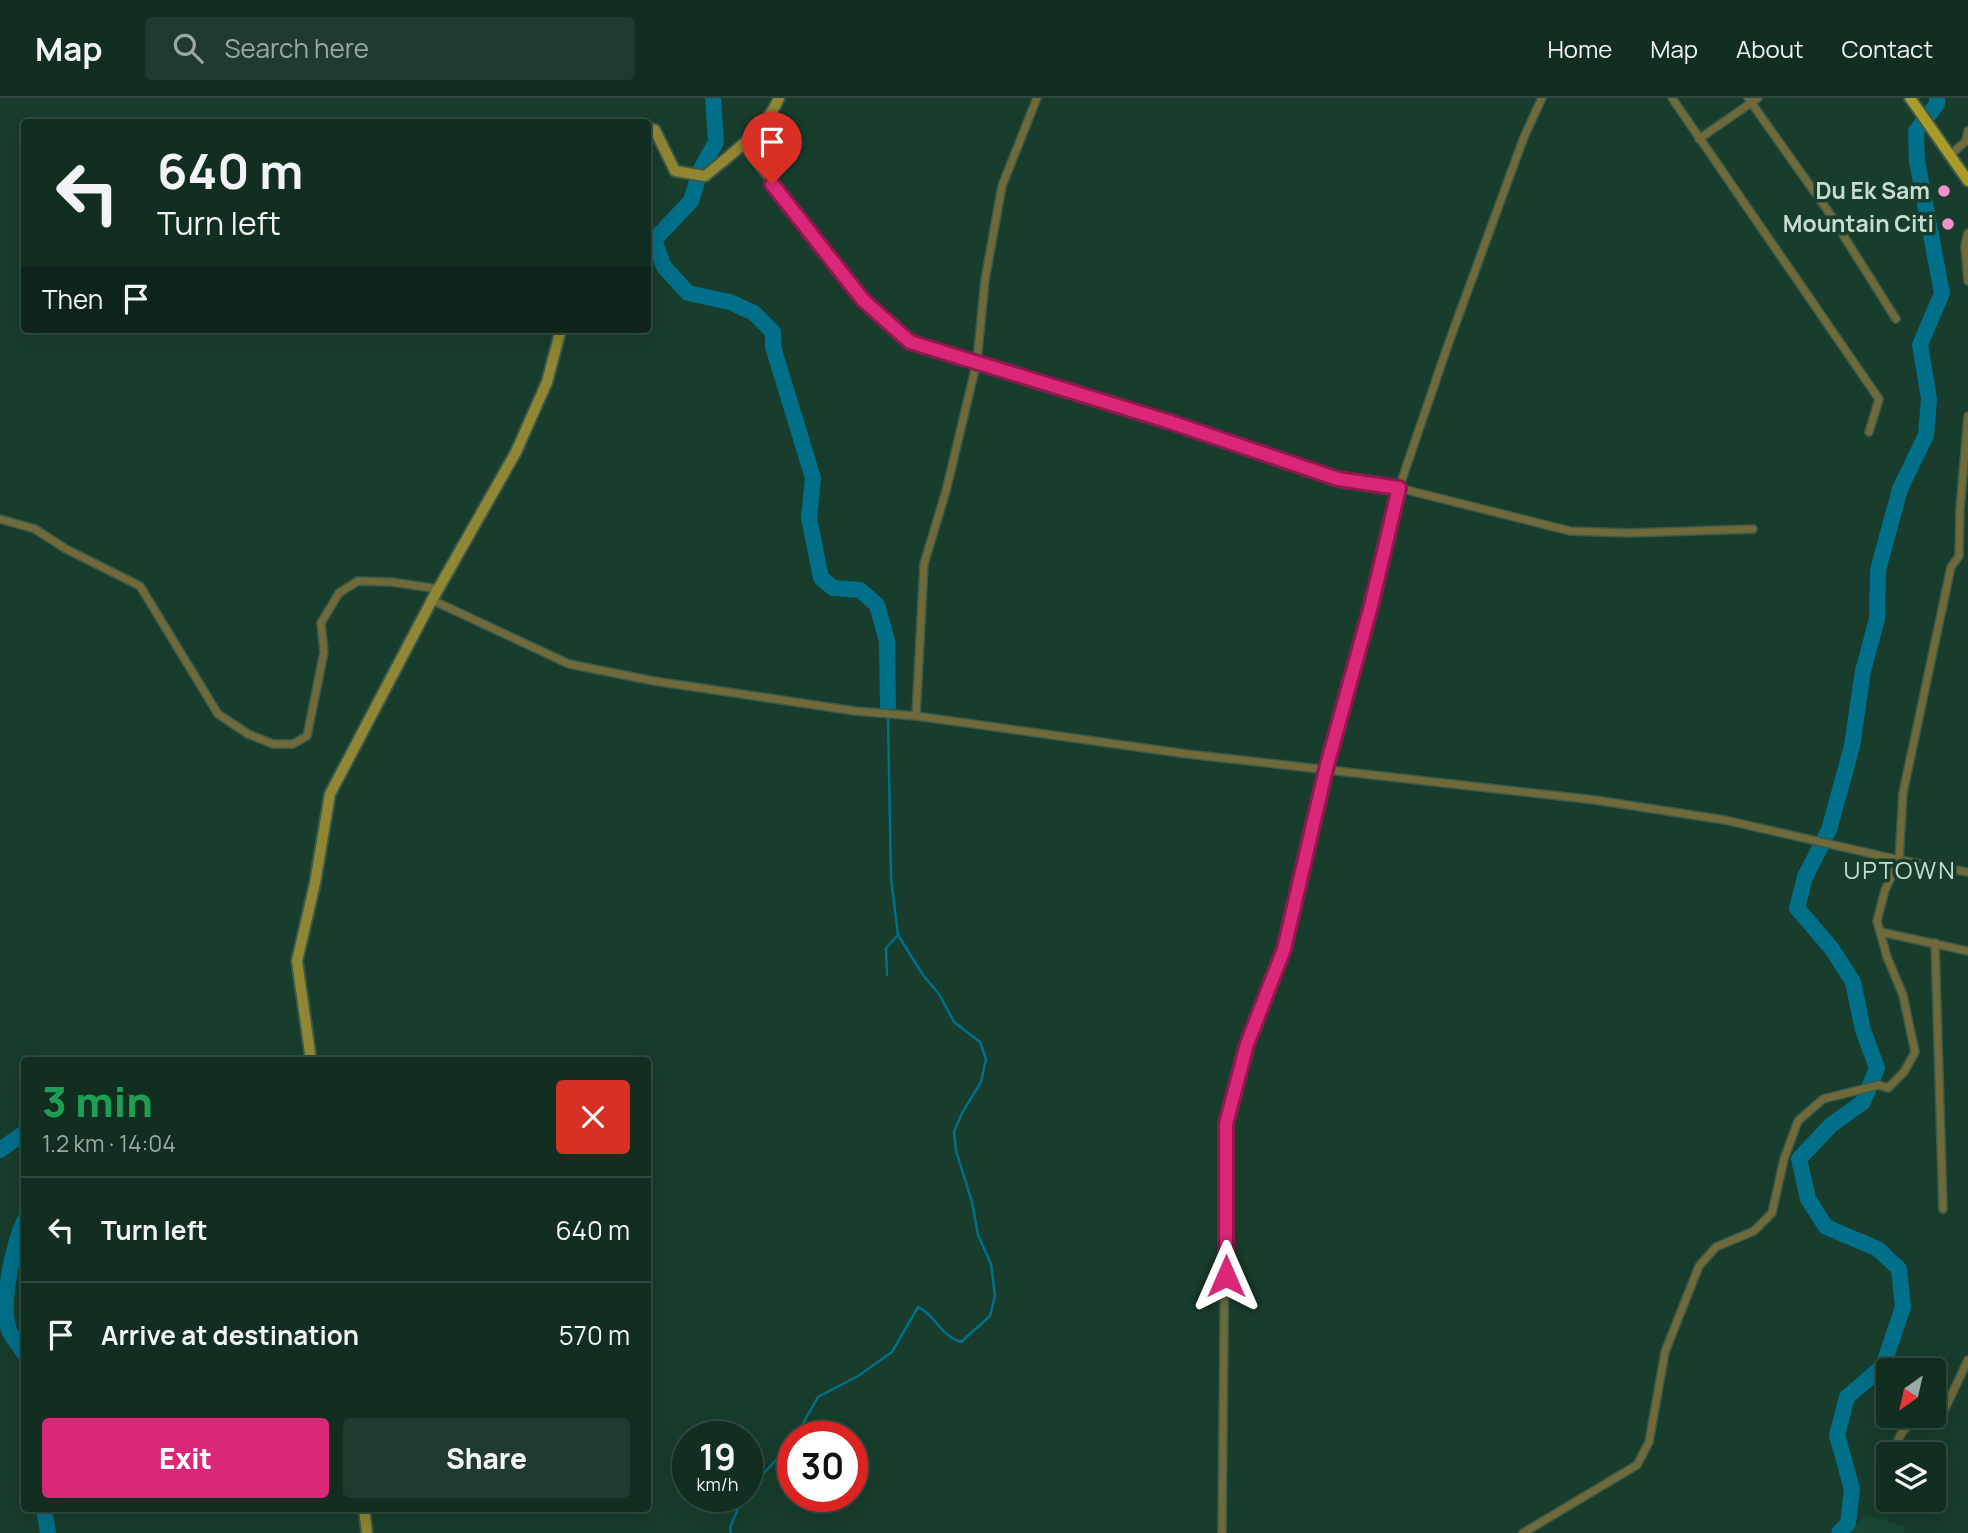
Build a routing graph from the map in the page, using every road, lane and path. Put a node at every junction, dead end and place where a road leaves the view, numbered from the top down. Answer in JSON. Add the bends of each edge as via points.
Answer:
{"nodes":[{"id":1,"x":779,"y":98,"type":"edge"},
{"id":2,"x":1037,"y":98,"type":"edge"},
{"id":3,"x":1542,"y":98,"type":"edge"},
{"id":4,"x":1672,"y":98,"type":"edge"},
{"id":5,"x":1910,"y":98,"type":"edge"},
{"id":6,"x":1752,"y":100,"type":"edge"},
{"id":7,"x":651,"y":129,"type":"edge"},
{"id":8,"x":1968,"y":131,"type":"edge"},
{"id":9,"x":1699,"y":139,"type":"junction"},
{"id":10,"x":742,"y":145,"type":"junction"},
{"id":11,"x":1949,"y":156,"type":"junction"},
{"id":12,"x":1968,"y":181,"type":"edge"},
{"id":13,"x":1968,"y":233,"type":"edge"},
{"id":14,"x":1968,"y":281,"type":"edge"},
{"id":15,"x":1896,"y":319,"type":"dead end"},
{"id":16,"x":560,"y":333,"type":"edge"},
{"id":17,"x":977,"y":361,"type":"junction"},
{"id":18,"x":1968,"y":415,"type":"edge"},
{"id":19,"x":1868,"y":432,"type":"dead end"},
{"id":20,"x":1399,"y":488,"type":"junction"},
{"id":21,"x":0,"y":519,"type":"edge"},
{"id":22,"x":1753,"y":529,"type":"dead end"},
{"id":23,"x":1964,"y":556,"type":"edge"},
{"id":24,"x":439,"y":589,"type":"junction"},
{"id":25,"x":432,"y":600,"type":"junction"},
{"id":26,"x":916,"y":716,"type":"junction"},
{"id":27,"x":1326,"y":769,"type":"junction"},
{"id":28,"x":1899,"y":860,"type":"junction"},
{"id":29,"x":1968,"y":872,"type":"edge"},
{"id":30,"x":1881,"y":932,"type":"junction"},
{"id":31,"x":1935,"y":943,"type":"junction"},
{"id":32,"x":1968,"y":951,"type":"edge"},
{"id":33,"x":311,"y":1057,"type":"edge"},
{"id":34,"x":1943,"y":1209,"type":"dead end"},
{"id":35,"x":1968,"y":1360,"type":"edge"},
{"id":36,"x":1897,"y":1442,"type":"edge"},
{"id":37,"x":365,"y":1512,"type":"edge"},
{"id":38,"x":368,"y":1533,"type":"edge"},
{"id":39,"x":1222,"y":1533,"type":"edge"},
{"id":40,"x":1523,"y":1533,"type":"edge"}],
"edges":[{"from":1,"to":10,"type":"street"},
{"from":2,"to":17,"type":"street","via":[[1002,186],[985,280]]},
{"from":3,"to":20,"type":"street","via":[[1449,341]]},
{"from":4,"to":9,"type":"street"},
{"from":5,"to":11,"type":"main road"},
{"from":6,"to":9,"type":"street"},
{"from":6,"to":15,"type":"street"},
{"from":7,"to":10,"type":"street","via":[[675,171],[700,175]]},
{"from":8,"to":11,"type":"street","via":[[1966,141]]},
{"from":9,"to":19,"type":"street","via":[[1879,399]]},
{"from":10,"to":17,"type":"street","via":[[863,300],[910,342]]},
{"from":11,"to":12,"type":"main road"},
{"from":13,"to":14,"type":"street"},
{"from":16,"to":24,"type":"street","via":[[547,382],[516,452]]},
{"from":17,"to":20,"type":"street","via":[[1338,479]]},
{"from":17,"to":26,"type":"street","via":[[924,564]]},
{"from":18,"to":23,"type":"street","via":[[1960,509]]},
{"from":20,"to":22,"type":"street","via":[[1570,531]]},
{"from":20,"to":27,"type":"street"},
{"from":21,"to":24,"type":"street","via":[[35,529],[140,586],[218,714],[273,744],[293,744],[307,736],[324,652],[321,623],[339,593],[358,581]]},
{"from":23,"to":28,"type":"street","via":[[1951,567],[1903,793]]},
{"from":24,"to":25,"type":"street"},
{"from":25,"to":26,"type":"street","via":[[569,664],[654,681]]},
{"from":25,"to":33,"type":"street","via":[[330,794],[316,883],[297,961]]},
{"from":26,"to":27,"type":"street"},
{"from":27,"to":28,"type":"street","via":[[1725,820]]},
{"from":27,"to":39,"type":"street","via":[[1284,949],[1247,1044],[1226,1124]]},
{"from":28,"to":29,"type":"street"},
{"from":28,"to":30,"type":"street","via":[[1877,921]]},
{"from":30,"to":31,"type":"street"},
{"from":30,"to":40,"type":"street","via":[[1903,995],[1915,1052],[1904,1072],[1888,1088],[1861,1089],[1823,1099],[1798,1121],[1772,1213],[1754,1231],[1716,1247],[1699,1266],[1665,1352],[1649,1442],[1637,1465]]},
{"from":31,"to":32,"type":"street"},
{"from":31,"to":34,"type":"street"},
{"from":35,"to":36,"type":"street","via":[[1942,1415],[1907,1423]]},
{"from":37,"to":38,"type":"street"}]}
